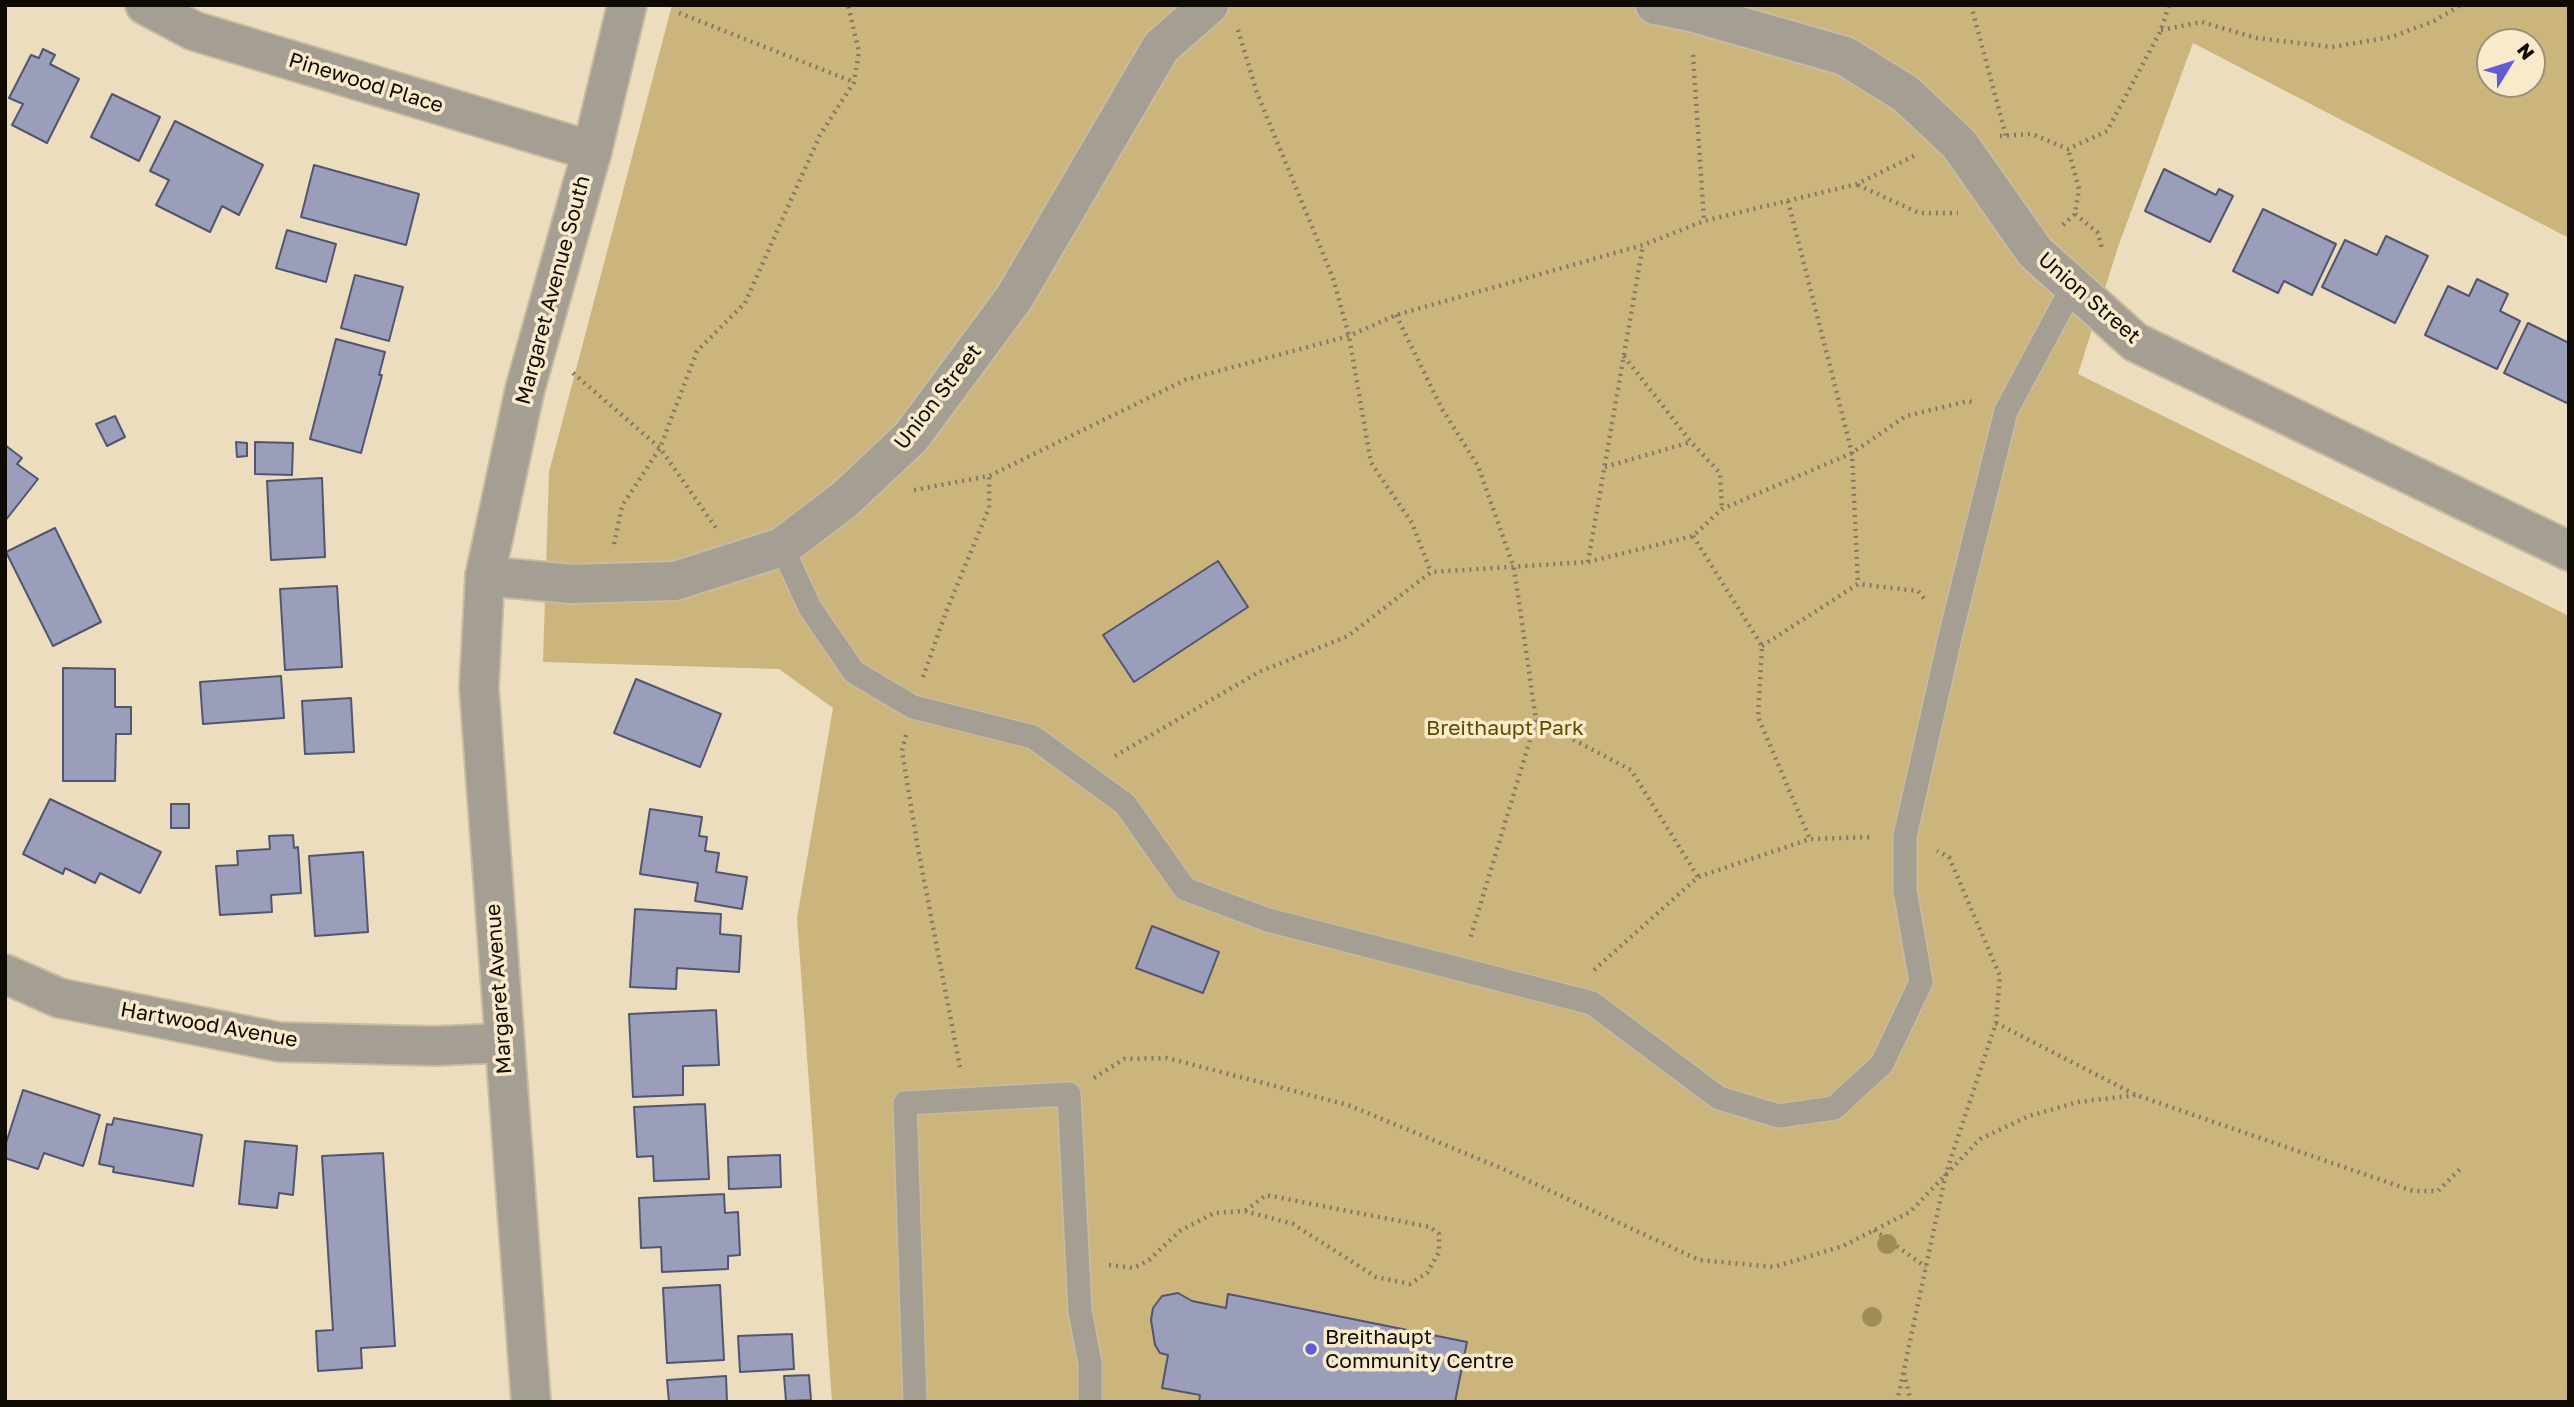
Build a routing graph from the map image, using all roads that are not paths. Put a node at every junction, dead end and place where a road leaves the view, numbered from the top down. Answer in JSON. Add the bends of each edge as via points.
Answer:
{"nodes":[{"id":1,"x":145,"y":5,"type":"edge"},
{"id":2,"x":628,"y":5,"type":"edge"},
{"id":3,"x":1673,"y":9,"type":"edge"},
{"id":4,"x":1222,"y":12,"type":"edge"},
{"id":5,"x":592,"y":151,"type":"junction"},
{"id":6,"x":2073,"y":286,"type":"junction"},
{"id":7,"x":782,"y":547,"type":"junction"},
{"id":8,"x":2569,"y":551,"type":"edge"},
{"id":9,"x":485,"y":576,"type":"junction"},
{"id":10,"x":5,"y":974,"type":"edge"},
{"id":11,"x":503,"y":1043,"type":"junction"},
{"id":12,"x":531,"y":1402,"type":"edge"},
{"id":13,"x":915,"y":1402,"type":"edge"},
{"id":14,"x":1090,"y":1402,"type":"edge"}],
"edges":[{"from":1,"to":5,"type":"street","name":"Pinewood Place","via":[[194,31]]},
{"from":2,"to":5,"type":"street","name":"Margaret Avenue South"},
{"from":3,"to":6,"type":"street","name":"Union Street","via":[[1845,55],[1906,94],[1959,144],[2035,252]]},
{"from":4,"to":7,"type":"street","name":"Union Street","via":[[1161,47],[1014,298],[911,437],[844,499]]},
{"from":5,"to":9,"type":"street","name":"Margaret Avenue South","via":[[525,389]]},
{"from":6,"to":7,"type":"lane","via":[[2006,411],[1905,836],[1905,890],[1921,982],[1881,1064],[1834,1108],[1779,1116],[1719,1098],[1592,1003],[1268,920],[1185,889],[1125,804],[1033,737],[913,707],[854,672],[810,608]]},
{"from":6,"to":8,"type":"street","name":"Union Street","via":[[2135,342]]},
{"from":7,"to":9,"type":"street","name":"Union Street","via":[[675,581],[553,583]]},
{"from":9,"to":11,"type":"street","name":"Margaret Avenue","via":[[479,687]]},
{"from":10,"to":11,"type":"street","name":"Hartwood Avenue","via":[[59,998],[279,1042]]},
{"from":11,"to":12,"type":"street","name":"Margaret Avenue"},
{"from":13,"to":14,"type":"lane","via":[[905,1103],[1069,1094],[1080,1311],[1090,1363]]}]}
